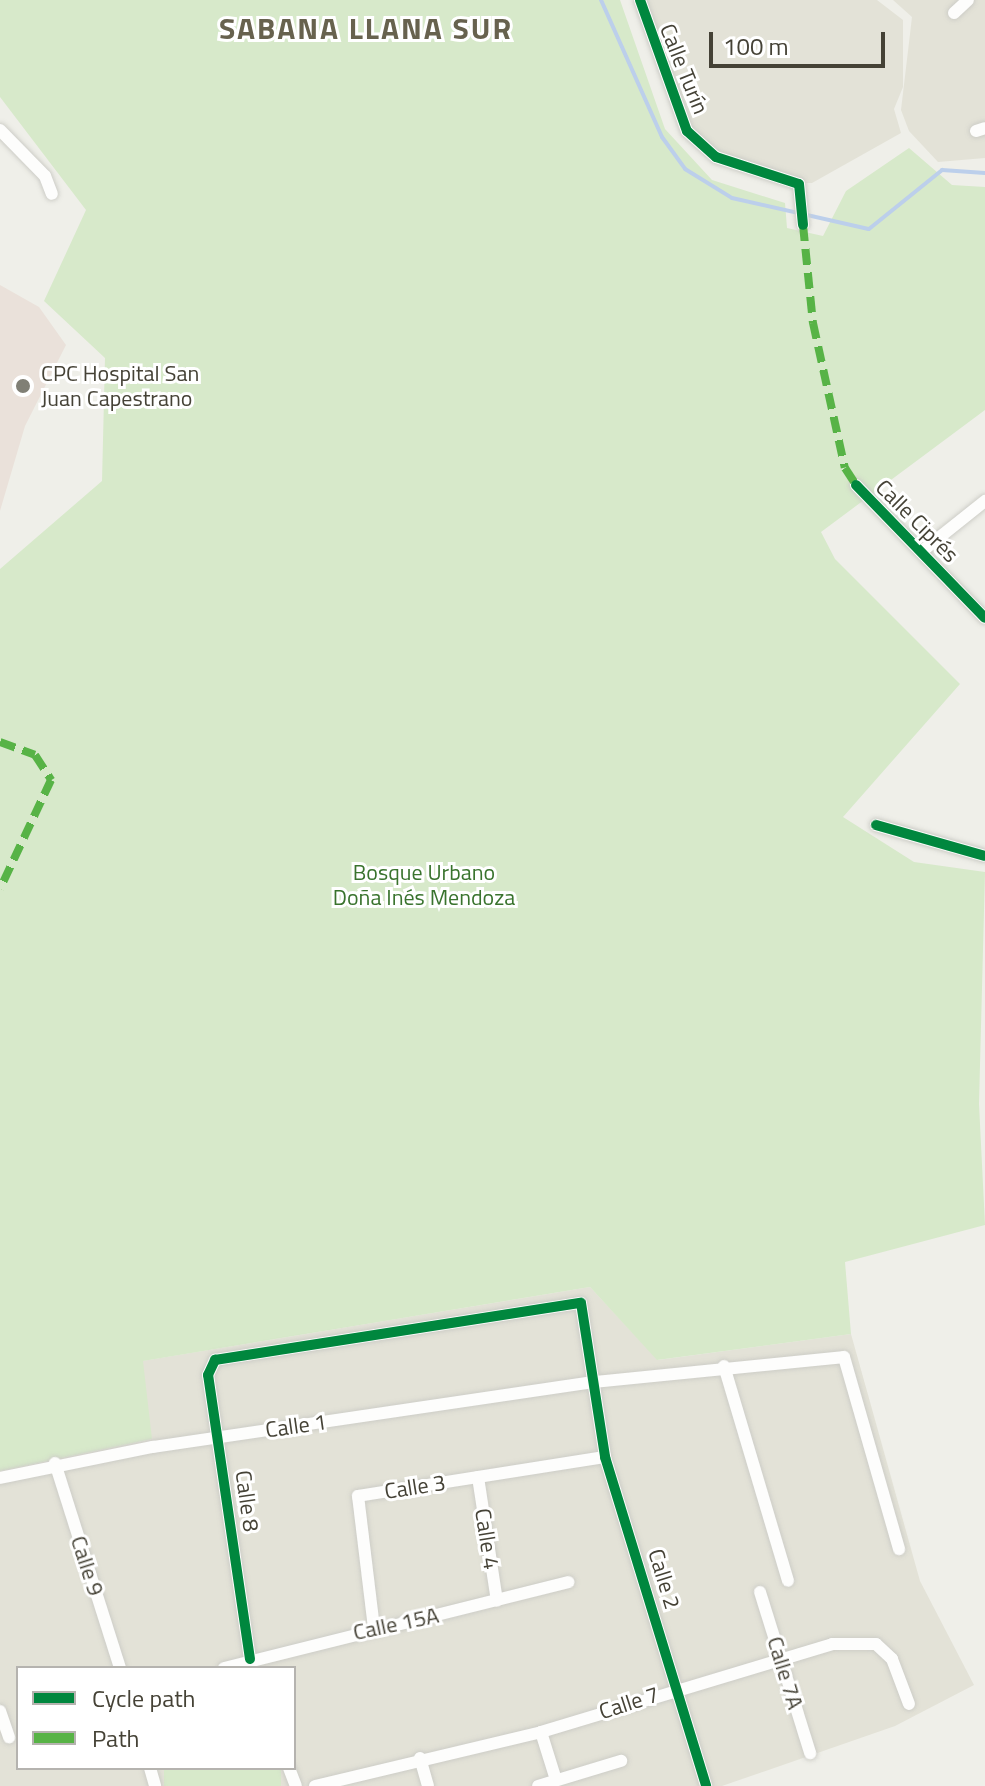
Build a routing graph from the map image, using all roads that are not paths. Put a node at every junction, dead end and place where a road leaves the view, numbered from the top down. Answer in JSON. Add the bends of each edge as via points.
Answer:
{"nodes":[{"id":1,"x":640,"y":0,"type":"edge"},
{"id":2,"x":968,"y":0,"type":"edge"},
{"id":3,"x":954,"y":13,"type":"dead end"},
{"id":4,"x":0,"y":130,"type":"edge"},
{"id":5,"x":52,"y":194,"type":"dead end"},
{"id":6,"x":803,"y":225,"type":"dead end"},
{"id":7,"x":856,"y":485,"type":"dead end"},
{"id":8,"x":985,"y":501,"type":"edge"},
{"id":9,"x":921,"y":552,"type":"junction"},
{"id":10,"x":985,"y":618,"type":"edge"},
{"id":11,"x":876,"y":825,"type":"dead end"},
{"id":12,"x":985,"y":856,"type":"edge"},
{"id":13,"x":224,"y":1358,"type":"joint"},
{"id":14,"x":724,"y":1366,"type":"junction"},
{"id":15,"x":594,"y":1382,"type":"junction"},
{"id":16,"x":218,"y":1437,"type":"junction"},
{"id":17,"x":605,"y":1457,"type":"junction"},
{"id":18,"x":55,"y":1463,"type":"junction"},
{"id":19,"x":478,"y":1477,"type":"junction"},
{"id":20,"x":0,"y":1478,"type":"edge"},
{"id":21,"x":899,"y":1549,"type":"dead end"},
{"id":22,"x":788,"y":1581,"type":"dead end"},
{"id":23,"x":568,"y":1582,"type":"dead end"},
{"id":24,"x":760,"y":1592,"type":"dead end"},
{"id":25,"x":497,"y":1601,"type":"junction"},
{"id":26,"x":374,"y":1628,"type":"junction"},
{"id":27,"x":780,"y":1657,"type":"junction"},
{"id":28,"x":250,"y":1659,"type":"junction"},
{"id":29,"x":119,"y":1666,"type":"edge"},
{"id":30,"x":230,"y":1666,"type":"edge"},
{"id":31,"x":677,"y":1688,"type":"junction"},
{"id":32,"x":909,"y":1704,"type":"dead end"},
{"id":33,"x":0,"y":1711,"type":"edge"},
{"id":34,"x":541,"y":1732,"type":"junction"},
{"id":35,"x":9,"y":1737,"type":"edge"},
{"id":36,"x":810,"y":1753,"type":"dead end"},
{"id":37,"x":420,"y":1758,"type":"junction"},
{"id":38,"x":621,"y":1761,"type":"dead end"},
{"id":39,"x":556,"y":1780,"type":"junction"},
{"id":40,"x":315,"y":1786,"type":"edge"},
{"id":41,"x":428,"y":1786,"type":"edge"},
{"id":42,"x":538,"y":1786,"type":"edge"},
{"id":43,"x":706,"y":1786,"type":"edge"}],
"edges":[{"from":1,"to":6,"type":"street","name":"Calle Turín","via":[[687,131],[716,157],[799,184]]},
{"from":2,"to":3,"type":"street"},
{"from":4,"to":5,"type":"street","via":[[45,176]]},
{"from":7,"to":9,"type":"street","name":"Calle Ciprés"},
{"from":8,"to":9,"type":"street"},
{"from":9,"to":10,"type":"street","name":"Calle Ciprés"},
{"from":11,"to":12,"type":"street"},
{"from":13,"to":15,"type":"street","name":"Calle 2","via":[[581,1303]]},
{"from":13,"to":16,"type":"street","name":"Calle 8","via":[[215,1360],[208,1375]]},
{"from":14,"to":15,"type":"street","name":"Calle 1"},
{"from":14,"to":21,"type":"street","name":"Calle 1","via":[[844,1357]]},
{"from":14,"to":22,"type":"street"},
{"from":15,"to":16,"type":"street","name":"Calle 1"},
{"from":15,"to":17,"type":"street","name":"Calle 2"},
{"from":16,"to":18,"type":"street","name":"Calle 1"},
{"from":16,"to":28,"type":"street","name":"Calle 8"},
{"from":17,"to":19,"type":"street","name":"Calle 3"},
{"from":17,"to":31,"type":"street","name":"Calle 2"},
{"from":18,"to":20,"type":"street","name":"Calle 1"},
{"from":18,"to":29,"type":"street","name":"Calle 9"},
{"from":19,"to":25,"type":"street","name":"Calle 4"},
{"from":19,"to":26,"type":"street","name":"Calle 3","via":[[358,1496]]},
{"from":23,"to":25,"type":"street","name":"Calle 15A"},
{"from":24,"to":27,"type":"street","name":"Calle 7A"},
{"from":25,"to":26,"type":"street","name":"Calle 15A"},
{"from":26,"to":28,"type":"street","name":"Calle 15A"},
{"from":27,"to":31,"type":"street","name":"Calle 7"},
{"from":27,"to":32,"type":"street","name":"Calle 7","via":[[832,1644],[876,1644],[892,1659]]},
{"from":27,"to":36,"type":"street","name":"Calle 7A"},
{"from":28,"to":30,"type":"street","name":"Calle 15A"},
{"from":31,"to":34,"type":"street","name":"Calle 7"},
{"from":31,"to":43,"type":"street","name":"Calle 2"},
{"from":33,"to":35,"type":"street"},
{"from":34,"to":37,"type":"street","name":"Calle 7"},
{"from":34,"to":39,"type":"street"},
{"from":37,"to":40,"type":"street","name":"Calle 7"},
{"from":37,"to":41,"type":"street"},
{"from":38,"to":39,"type":"street"},
{"from":39,"to":42,"type":"street"}]}
